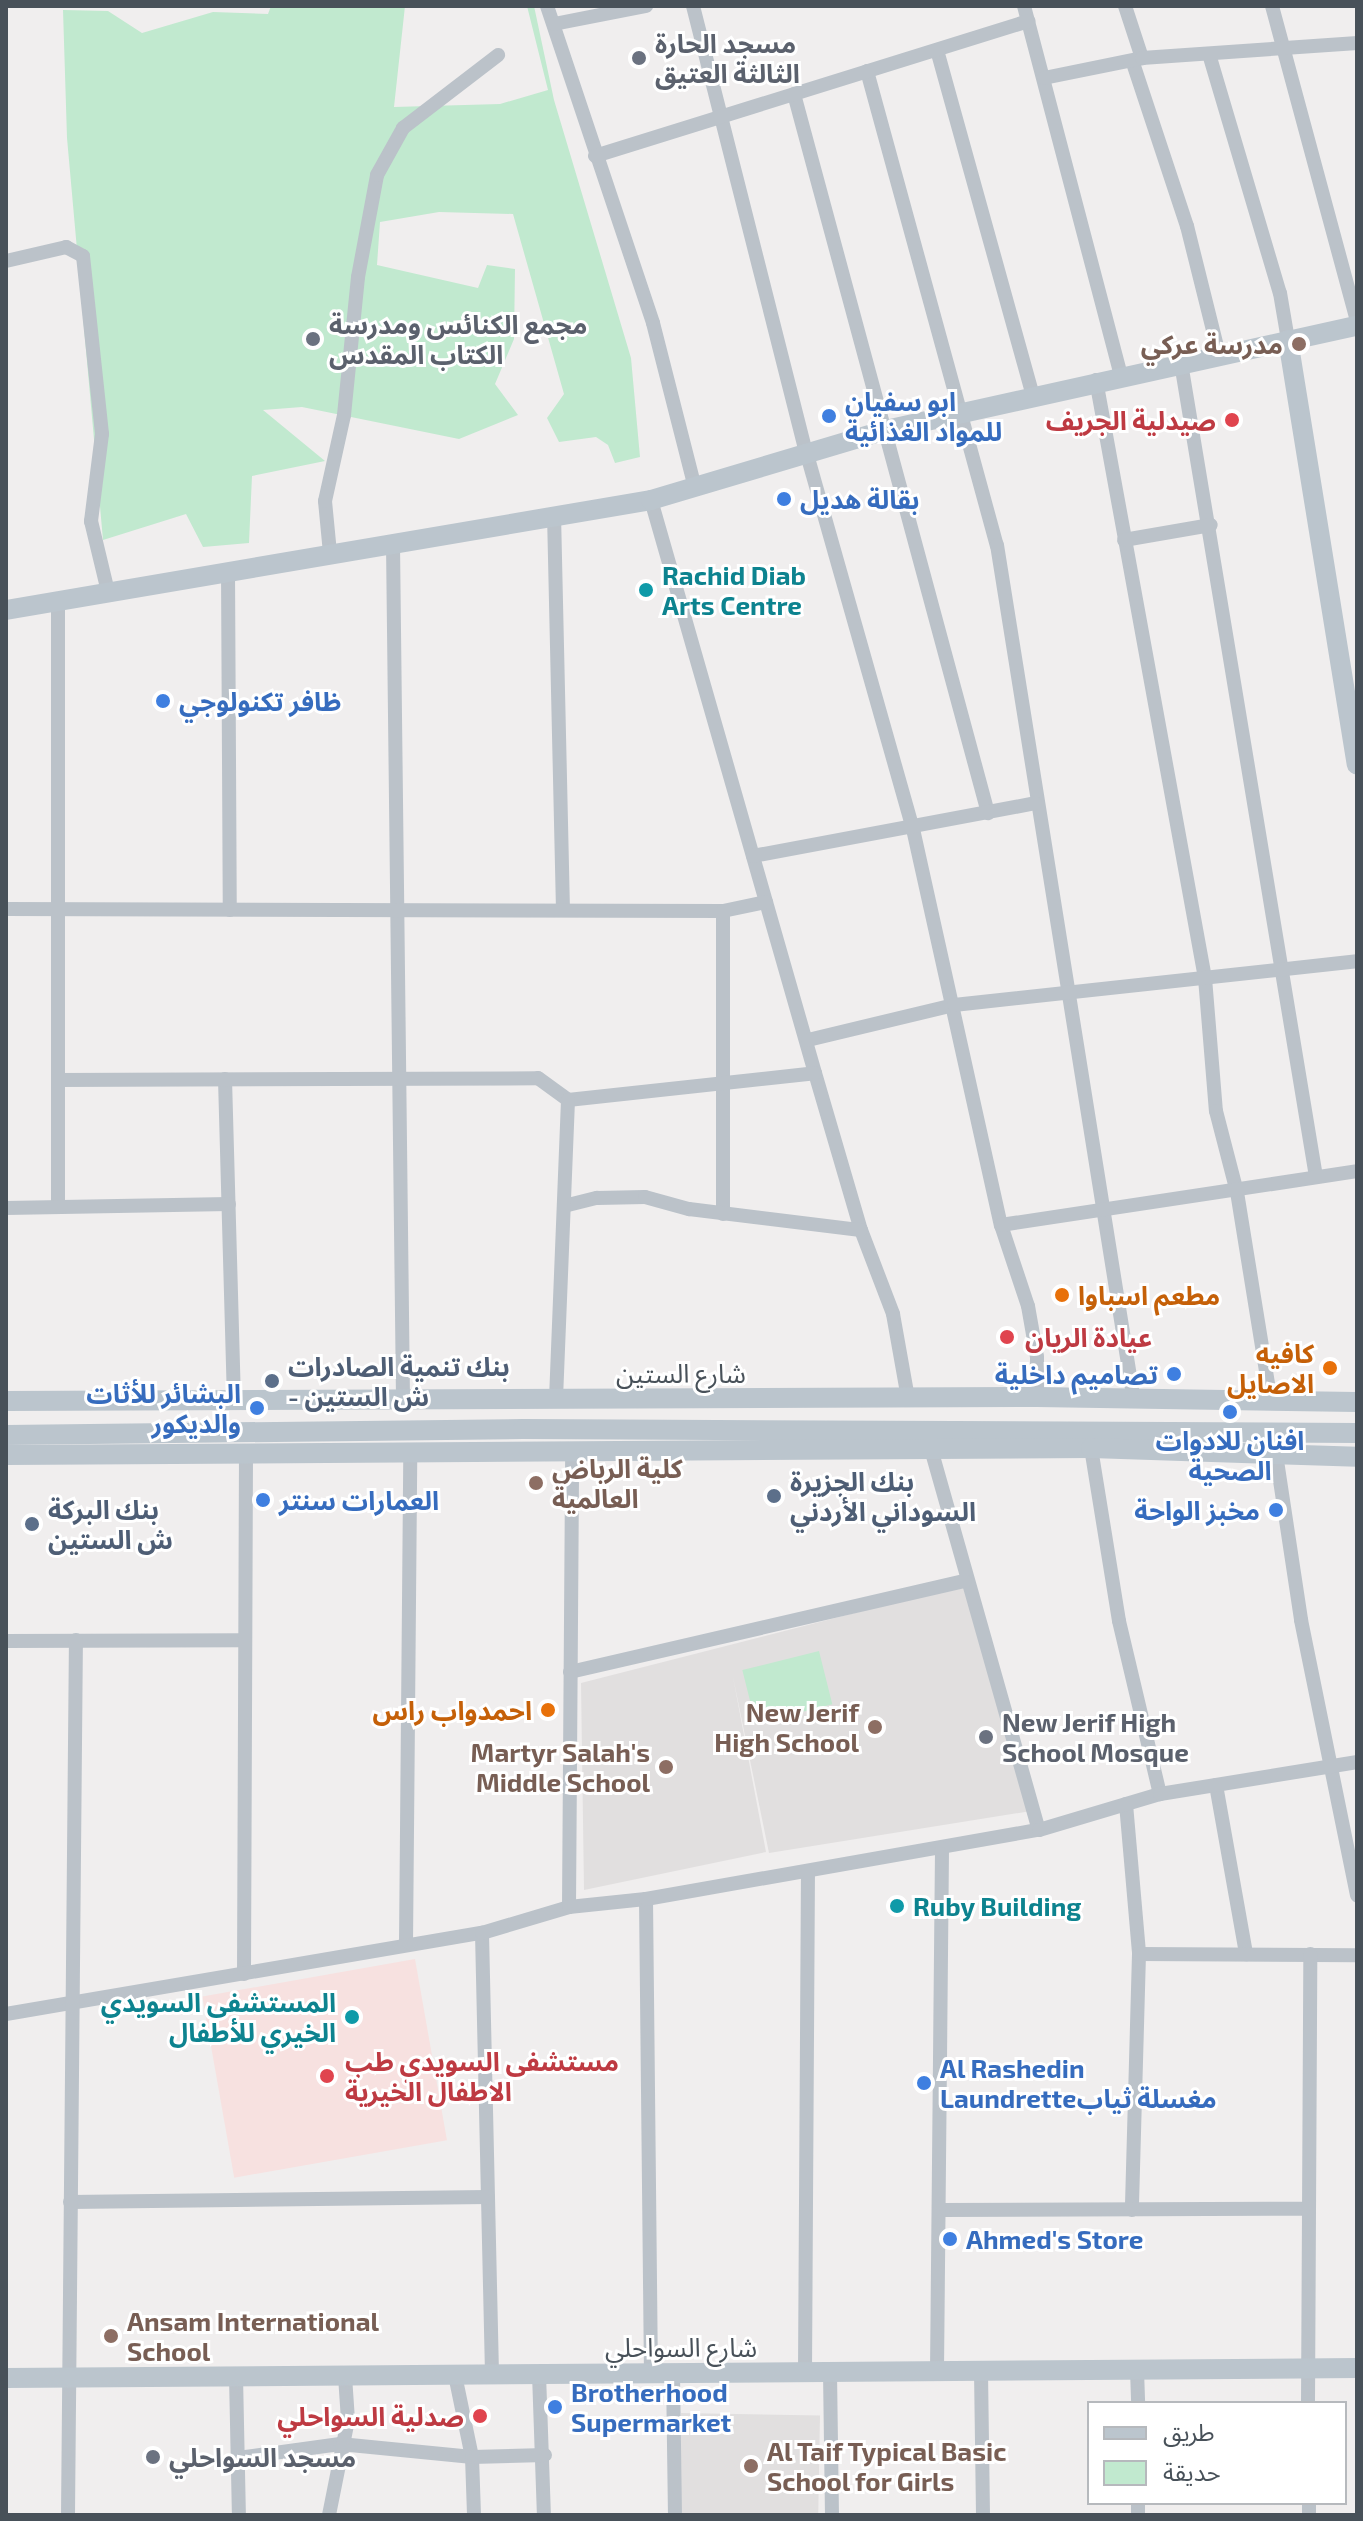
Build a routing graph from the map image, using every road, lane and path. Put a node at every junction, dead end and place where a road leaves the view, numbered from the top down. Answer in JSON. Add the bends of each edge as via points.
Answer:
{"nodes":[{"id":1,"x":547,"y":6,"type":"edge"},
{"id":2,"x":646,"y":6,"type":"edge"},
{"id":3,"x":693,"y":6,"type":"edge"},
{"id":4,"x":1024,"y":6,"type":"edge"},
{"id":5,"x":1125,"y":6,"type":"edge"},
{"id":6,"x":1272,"y":6,"type":"edge"},
{"id":7,"x":1028,"y":21,"type":"junction"},
{"id":8,"x":554,"y":24,"type":"junction"},
{"id":9,"x":1357,"y":43,"type":"edge"},
{"id":10,"x":1281,"y":45,"type":"junction"},
{"id":11,"x":937,"y":50,"type":"junction"},
{"id":12,"x":1209,"y":54,"type":"junction"},
{"id":13,"x":498,"y":55,"type":"dead end"},
{"id":14,"x":1138,"y":61,"type":"junction"},
{"id":15,"x":867,"y":71,"type":"junction"},
{"id":16,"x":1044,"y":78,"type":"junction"},
{"id":17,"x":794,"y":94,"type":"junction"},
{"id":18,"x":720,"y":117,"type":"junction"},
{"id":19,"x":595,"y":156,"type":"junction"},
{"id":20,"x":6,"y":261,"type":"edge"},
{"id":21,"x":1357,"y":323,"type":"edge"},
{"id":22,"x":1288,"y":340,"type":"junction"},
{"id":23,"x":1219,"y":354,"type":"junction"},
{"id":24,"x":1181,"y":363,"type":"junction"},
{"id":25,"x":1121,"y":375,"type":"junction"},
{"id":26,"x":1096,"y":380,"type":"junction"},
{"id":27,"x":1033,"y":395,"type":"junction"},
{"id":28,"x":957,"y":413,"type":"junction"},
{"id":29,"x":886,"y":430,"type":"junction"},
{"id":30,"x":806,"y":451,"type":"junction"},
{"id":31,"x":695,"y":488,"type":"junction"},
{"id":32,"x":651,"y":500,"type":"junction"},
{"id":33,"x":554,"y":514,"type":"junction"},
{"id":34,"x":1211,"y":525,"type":"junction"},
{"id":35,"x":1124,"y":540,"type":"junction"},
{"id":36,"x":393,"y":544,"type":"junction"},
{"id":37,"x":330,"y":553,"type":"junction"},
{"id":38,"x":228,"y":570,"type":"junction"},
{"id":39,"x":108,"y":592,"type":"junction"},
{"id":40,"x":58,"y":601,"type":"junction"},
{"id":41,"x":7,"y":606,"type":"edge"},
{"id":42,"x":1357,"y":764,"type":"edge"},
{"id":43,"x":1035,"y":803,"type":"junction"},
{"id":44,"x":988,"y":813,"type":"junction"},
{"id":45,"x":913,"y":829,"type":"junction"},
{"id":46,"x":753,"y":856,"type":"junction"},
{"id":47,"x":766,"y":902,"type":"junction"},
{"id":48,"x":6,"y":909,"type":"edge"},
{"id":49,"x":58,"y":909,"type":"junction"},
{"id":50,"x":230,"y":910,"type":"junction"},
{"id":51,"x":397,"y":910,"type":"junction"},
{"id":52,"x":563,"y":910,"type":"junction"},
{"id":53,"x":723,"y":911,"type":"junction"},
{"id":54,"x":1357,"y":961,"type":"edge"},
{"id":55,"x":1282,"y":967,"type":"junction"},
{"id":56,"x":1205,"y":978,"type":"junction"},
{"id":57,"x":1067,"y":992,"type":"junction"},
{"id":58,"x":954,"y":1005,"type":"junction"},
{"id":59,"x":808,"y":1040,"type":"junction"},
{"id":60,"x":815,"y":1073,"type":"junction"},
{"id":61,"x":399,"y":1077,"type":"junction"},
{"id":62,"x":225,"y":1079,"type":"junction"},
{"id":63,"x":58,"y":1080,"type":"junction"},
{"id":64,"x":723,"y":1083,"type":"junction"},
{"id":65,"x":568,"y":1100,"type":"junction"},
{"id":66,"x":1357,"y":1171,"type":"edge"},
{"id":67,"x":1316,"y":1177,"type":"junction"},
{"id":68,"x":1237,"y":1192,"type":"junction"},
{"id":69,"x":229,"y":1204,"type":"junction"},
{"id":70,"x":58,"y":1206,"type":"junction"},
{"id":71,"x":564,"y":1206,"type":"junction"},
{"id":72,"x":6,"y":1208,"type":"edge"},
{"id":73,"x":1100,"y":1210,"type":"junction"},
{"id":74,"x":723,"y":1214,"type":"junction"},
{"id":75,"x":1001,"y":1225,"type":"junction"},
{"id":76,"x":861,"y":1230,"type":"junction"},
{"id":77,"x":1037,"y":1397,"type":"junction"},
{"id":78,"x":908,"y":1398,"type":"junction"},
{"id":79,"x":556,"y":1399,"type":"junction"},
{"id":80,"x":234,"y":1400,"type":"junction"},
{"id":81,"x":403,"y":1400,"type":"junction"},
{"id":82,"x":6,"y":1401,"type":"edge"},
{"id":83,"x":1134,"y":1401,"type":"junction"},
{"id":84,"x":1271,"y":1401,"type":"junction"},
{"id":85,"x":1357,"y":1402,"type":"edge"},
{"id":86,"x":1357,"y":1433,"type":"edge"},
{"id":87,"x":6,"y":1435,"type":"edge"},
{"id":88,"x":1091,"y":1448,"type":"junction"},
{"id":89,"x":931,"y":1449,"type":"junction"},
{"id":90,"x":572,"y":1452,"type":"junction"},
{"id":91,"x":410,"y":1453,"type":"junction"},
{"id":92,"x":246,"y":1454,"type":"junction"},
{"id":93,"x":1276,"y":1454,"type":"junction"},
{"id":94,"x":6,"y":1455,"type":"edge"},
{"id":95,"x":1357,"y":1457,"type":"edge"},
{"id":96,"x":965,"y":1581,"type":"junction"},
{"id":97,"x":76,"y":1640,"type":"junction"},
{"id":98,"x":242,"y":1640,"type":"junction"},
{"id":99,"x":6,"y":1641,"type":"edge"},
{"id":100,"x":570,"y":1672,"type":"junction"},
{"id":101,"x":1357,"y":1762,"type":"edge"},
{"id":102,"x":1333,"y":1765,"type":"junction"},
{"id":103,"x":1216,"y":1785,"type":"junction"},
{"id":104,"x":1160,"y":1794,"type":"junction"},
{"id":105,"x":1126,"y":1804,"type":"junction"},
{"id":106,"x":1039,"y":1830,"type":"junction"},
{"id":107,"x":942,"y":1848,"type":"junction"},
{"id":108,"x":808,"y":1871,"type":"junction"},
{"id":109,"x":1357,"y":1895,"type":"edge"},
{"id":110,"x":646,"y":1899,"type":"junction"},
{"id":111,"x":569,"y":1907,"type":"junction"},
{"id":112,"x":482,"y":1933,"type":"junction"},
{"id":113,"x":406,"y":1945,"type":"junction"},
{"id":114,"x":1139,"y":1954,"type":"junction"},
{"id":115,"x":1246,"y":1954,"type":"junction"},
{"id":116,"x":1310,"y":1954,"type":"junction"},
{"id":117,"x":1357,"y":1955,"type":"edge"},
{"id":118,"x":244,"y":1974,"type":"junction"},
{"id":119,"x":72,"y":2001,"type":"junction"},
{"id":120,"x":6,"y":2014,"type":"edge"},
{"id":121,"x":488,"y":2197,"type":"junction"},
{"id":122,"x":70,"y":2202,"type":"junction"},
{"id":123,"x":1309,"y":2209,"type":"junction"},
{"id":124,"x":941,"y":2210,"type":"junction"},
{"id":125,"x":1132,"y":2210,"type":"junction"},
{"id":126,"x":1308,"y":2368,"type":"junction"},
{"id":127,"x":1357,"y":2368,"type":"edge"},
{"id":128,"x":1137,"y":2370,"type":"junction"},
{"id":129,"x":937,"y":2371,"type":"junction"},
{"id":130,"x":981,"y":2371,"type":"junction"},
{"id":131,"x":805,"y":2372,"type":"junction"},
{"id":132,"x":830,"y":2372,"type":"junction"},
{"id":133,"x":651,"y":2373,"type":"junction"},
{"id":134,"x":673,"y":2373,"type":"junction"},
{"id":135,"x":492,"y":2374,"type":"junction"},
{"id":136,"x":539,"y":2374,"type":"junction"},
{"id":137,"x":455,"y":2375,"type":"junction"},
{"id":138,"x":236,"y":2376,"type":"junction"},
{"id":139,"x":345,"y":2376,"type":"junction"},
{"id":140,"x":6,"y":2378,"type":"edge"},
{"id":141,"x":69,"y":2378,"type":"junction"},
{"id":142,"x":1138,"y":2401,"type":"edge"},
{"id":143,"x":1308,"y":2401,"type":"edge"},
{"id":144,"x":340,"y":2444,"type":"junction"},
{"id":145,"x":545,"y":2455,"type":"junction"},
{"id":146,"x":472,"y":2457,"type":"junction"},
{"id":147,"x":238,"y":2458,"type":"junction"},
{"id":148,"x":68,"y":2515,"type":"edge"},
{"id":149,"x":239,"y":2515,"type":"edge"},
{"id":150,"x":329,"y":2515,"type":"edge"},
{"id":151,"x":474,"y":2515,"type":"edge"},
{"id":152,"x":544,"y":2515,"type":"edge"},
{"id":153,"x":675,"y":2515,"type":"edge"},
{"id":154,"x":832,"y":2515,"type":"edge"},
{"id":155,"x":983,"y":2515,"type":"edge"}],
"edges":[{"from":1,"to":8,"type":"street"},
{"from":2,"to":8,"type":"street"},
{"from":3,"to":18,"type":"street"},
{"from":4,"to":7,"type":"street"},
{"from":5,"to":14,"type":"street"},
{"from":6,"to":10,"type":"street"},
{"from":7,"to":11,"type":"street"},
{"from":7,"to":16,"type":"street"},
{"from":8,"to":19,"type":"street"},
{"from":9,"to":10,"type":"street"},
{"from":10,"to":12,"type":"street"},
{"from":10,"to":21,"type":"street"},
{"from":11,"to":15,"type":"street"},
{"from":11,"to":27,"type":"street"},
{"from":12,"to":14,"type":"street"},
{"from":12,"to":22,"type":"street","via":[[1280,293]]},
{"from":13,"to":37,"type":"street","via":[[403,128],[377,175],[358,277],[344,415],[325,501]]},
{"from":14,"to":16,"type":"street"},
{"from":14,"to":23,"type":"street"},
{"from":15,"to":17,"type":"street"},
{"from":15,"to":28,"type":"street"},
{"from":16,"to":25,"type":"street"},
{"from":17,"to":18,"type":"street"},
{"from":17,"to":29,"type":"street"},
{"from":18,"to":19,"type":"street"},
{"from":18,"to":30,"type":"street"},
{"from":19,"to":31,"type":"street","via":[[653,323]]},
{"from":20,"to":39,"type":"street","via":[[66,247],[83,256],[102,434],[91,521]]},
{"from":21,"to":22,"type":"street"},
{"from":22,"to":23,"type":"street"},
{"from":22,"to":42,"type":"street"},
{"from":23,"to":24,"type":"street"},
{"from":24,"to":25,"type":"street"},
{"from":24,"to":34,"type":"street"},
{"from":25,"to":26,"type":"street"},
{"from":26,"to":27,"type":"street"},
{"from":26,"to":35,"type":"street"},
{"from":27,"to":28,"type":"street"},
{"from":28,"to":29,"type":"street"},
{"from":28,"to":43,"type":"street","via":[[997,545]]},
{"from":29,"to":30,"type":"street"},
{"from":29,"to":44,"type":"street"},
{"from":30,"to":31,"type":"street"},
{"from":30,"to":45,"type":"street"},
{"from":31,"to":32,"type":"street"},
{"from":32,"to":33,"type":"street"},
{"from":32,"to":46,"type":"street"},
{"from":33,"to":36,"type":"street"},
{"from":33,"to":52,"type":"street"},
{"from":34,"to":35,"type":"street"},
{"from":34,"to":55,"type":"street"},
{"from":35,"to":56,"type":"street"},
{"from":36,"to":37,"type":"street"},
{"from":36,"to":51,"type":"street"},
{"from":37,"to":38,"type":"street"},
{"from":38,"to":39,"type":"street"},
{"from":38,"to":50,"type":"street"},
{"from":39,"to":40,"type":"street"},
{"from":40,"to":41,"type":"street"},
{"from":40,"to":49,"type":"street"},
{"from":43,"to":44,"type":"street"},
{"from":43,"to":57,"type":"street"},
{"from":44,"to":45,"type":"street"},
{"from":45,"to":46,"type":"street"},
{"from":45,"to":58,"type":"street"},
{"from":46,"to":47,"type":"street"},
{"from":47,"to":53,"type":"street"},
{"from":47,"to":59,"type":"street"},
{"from":48,"to":49,"type":"street"},
{"from":49,"to":50,"type":"street"},
{"from":49,"to":63,"type":"street"},
{"from":50,"to":51,"type":"street"},
{"from":51,"to":52,"type":"street"},
{"from":51,"to":61,"type":"street"},
{"from":52,"to":53,"type":"street"},
{"from":53,"to":64,"type":"street"},
{"from":54,"to":55,"type":"street"},
{"from":55,"to":56,"type":"street"},
{"from":55,"to":67,"type":"street"},
{"from":56,"to":57,"type":"street"},
{"from":56,"to":68,"type":"street","via":[[1216,1111]]},
{"from":57,"to":58,"type":"street"},
{"from":57,"to":73,"type":"street"},
{"from":58,"to":59,"type":"street"},
{"from":58,"to":75,"type":"street"},
{"from":59,"to":60,"type":"street"},
{"from":60,"to":64,"type":"street"},
{"from":60,"to":76,"type":"street"},
{"from":61,"to":62,"type":"street"},
{"from":61,"to":65,"type":"street","via":[[538,1078]]},
{"from":61,"to":81,"type":"street"},
{"from":62,"to":63,"type":"street"},
{"from":62,"to":69,"type":"street"},
{"from":63,"to":70,"type":"street"},
{"from":64,"to":65,"type":"street"},
{"from":64,"to":74,"type":"street"},
{"from":65,"to":71,"type":"street"},
{"from":66,"to":67,"type":"street"},
{"from":67,"to":68,"type":"street"},
{"from":68,"to":73,"type":"street"},
{"from":68,"to":84,"type":"street"},
{"from":69,"to":70,"type":"street"},
{"from":69,"to":80,"type":"street"},
{"from":70,"to":72,"type":"street"},
{"from":71,"to":74,"type":"street","via":[[597,1198],[645,1197]]},
{"from":71,"to":79,"type":"street"},
{"from":73,"to":75,"type":"street"},
{"from":73,"to":83,"type":"street"},
{"from":74,"to":76,"type":"street","via":[[747,1212],[804,1227]]},
{"from":75,"to":77,"type":"street","via":[[1028,1306]]},
{"from":76,"to":78,"type":"street","via":[[893,1314]]},
{"from":77,"to":78,"type":"street","name":"شارع الستين"},
{"from":77,"to":83,"type":"street","name":"شارع الستين"},
{"from":78,"to":79,"type":"street","name":"شارع الستين"},
{"from":79,"to":81,"type":"street","name":"شارع الستين"},
{"from":80,"to":81,"type":"street","name":"شارع الستين"},
{"from":80,"to":82,"type":"street","name":"شارع الستين"},
{"from":83,"to":84,"type":"street","name":"شارع الستين"},
{"from":84,"to":85,"type":"street","name":"شارع الستين"},
{"from":86,"to":87,"type":"street","via":[[523,1429]]},
{"from":88,"to":89,"type":"street"},
{"from":88,"to":93,"type":"street"},
{"from":88,"to":104,"type":"street","via":[[1119,1621]]},
{"from":89,"to":90,"type":"street"},
{"from":89,"to":96,"type":"street"},
{"from":90,"to":91,"type":"street"},
{"from":90,"to":100,"type":"street"},
{"from":91,"to":92,"type":"street"},
{"from":91,"to":113,"type":"street"},
{"from":92,"to":94,"type":"street"},
{"from":92,"to":98,"type":"street"},
{"from":93,"to":95,"type":"street"},
{"from":93,"to":102,"type":"street","via":[[1301,1620]]},
{"from":96,"to":100,"type":"street"},
{"from":96,"to":106,"type":"street"},
{"from":97,"to":98,"type":"street"},
{"from":97,"to":99,"type":"street"},
{"from":97,"to":119,"type":"street"},
{"from":98,"to":118,"type":"street"},
{"from":100,"to":111,"type":"street"},
{"from":101,"to":102,"type":"street"},
{"from":102,"to":103,"type":"street"},
{"from":102,"to":109,"type":"street"},
{"from":103,"to":104,"type":"street"},
{"from":103,"to":115,"type":"street"},
{"from":104,"to":105,"type":"street"},
{"from":105,"to":106,"type":"street"},
{"from":105,"to":114,"type":"street"},
{"from":106,"to":107,"type":"street"},
{"from":107,"to":108,"type":"street"},
{"from":107,"to":124,"type":"street"},
{"from":108,"to":110,"type":"street"},
{"from":108,"to":131,"type":"street"},
{"from":110,"to":111,"type":"street"},
{"from":110,"to":133,"type":"street"},
{"from":111,"to":112,"type":"street"},
{"from":112,"to":113,"type":"street"},
{"from":112,"to":121,"type":"street"},
{"from":113,"to":118,"type":"street"},
{"from":114,"to":115,"type":"street"},
{"from":114,"to":125,"type":"street"},
{"from":115,"to":116,"type":"street"},
{"from":116,"to":117,"type":"street"},
{"from":116,"to":123,"type":"street"},
{"from":118,"to":119,"type":"street"},
{"from":119,"to":120,"type":"street"},
{"from":119,"to":122,"type":"street"},
{"from":121,"to":122,"type":"street"},
{"from":121,"to":135,"type":"street"},
{"from":122,"to":141,"type":"street"},
{"from":123,"to":125,"type":"street"},
{"from":123,"to":126,"type":"street"},
{"from":124,"to":125,"type":"street"},
{"from":124,"to":129,"type":"street"},
{"from":126,"to":127,"type":"street","name":"شارع السواحلي"},
{"from":126,"to":128,"type":"street","name":"شارع السواحلي"},
{"from":126,"to":143,"type":"street"},
{"from":128,"to":130,"type":"street","name":"شارع السواحلي"},
{"from":128,"to":142,"type":"street"},
{"from":129,"to":130,"type":"street","name":"شارع السواحلي"},
{"from":129,"to":132,"type":"street","name":"شارع السواحلي"},
{"from":130,"to":155,"type":"street"},
{"from":131,"to":132,"type":"street","name":"شارع السواحلي"},
{"from":131,"to":134,"type":"street","name":"شارع السواحلي"},
{"from":132,"to":154,"type":"street"},
{"from":133,"to":134,"type":"street","name":"شارع السواحلي"},
{"from":133,"to":136,"type":"street","name":"شارع السواحلي"},
{"from":134,"to":153,"type":"street"},
{"from":135,"to":136,"type":"street","name":"شارع السواحلي"},
{"from":135,"to":137,"type":"street","name":"شارع السواحلي"},
{"from":136,"to":145,"type":"street"},
{"from":137,"to":139,"type":"street","name":"شارع السواحلي"},
{"from":137,"to":146,"type":"street"},
{"from":138,"to":139,"type":"street","name":"شارع السواحلي"},
{"from":138,"to":141,"type":"street","name":"شارع السواحلي"},
{"from":138,"to":147,"type":"street"},
{"from":139,"to":144,"type":"street","via":[[348,2420]]},
{"from":140,"to":141,"type":"street","name":"شارع السواحلي"},
{"from":141,"to":148,"type":"street"},
{"from":144,"to":146,"type":"street"},
{"from":144,"to":147,"type":"street"},
{"from":144,"to":150,"type":"street"},
{"from":145,"to":146,"type":"street"},
{"from":145,"to":152,"type":"street"},
{"from":146,"to":151,"type":"street"},
{"from":147,"to":149,"type":"street"}]}
